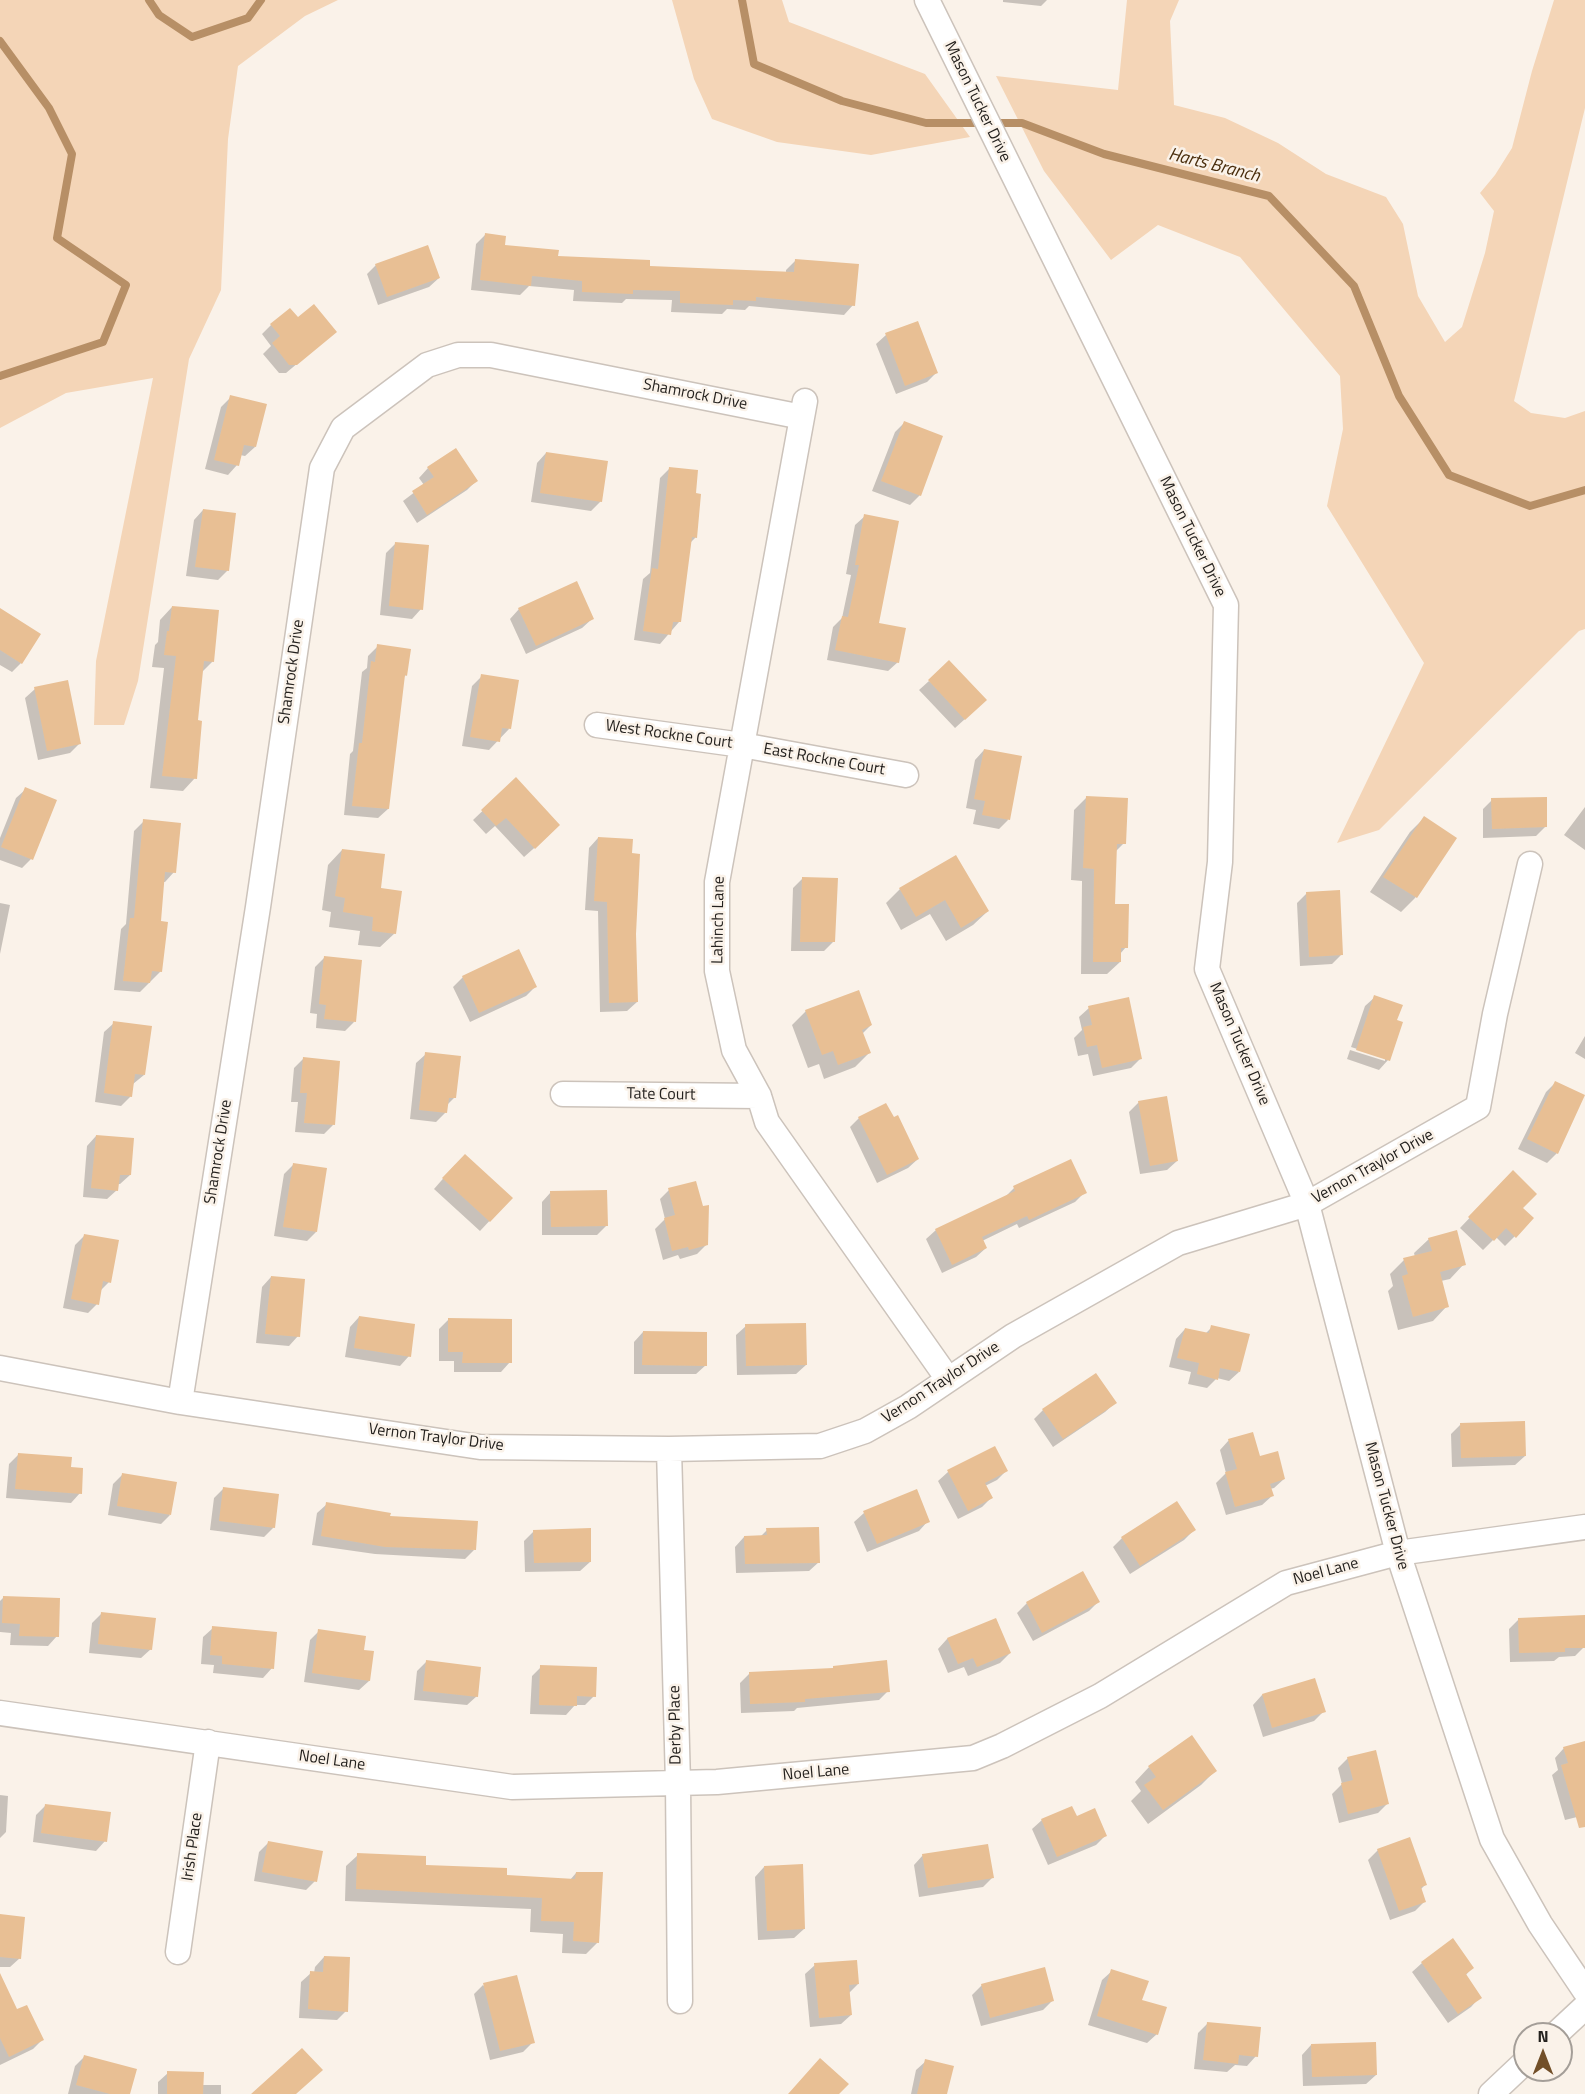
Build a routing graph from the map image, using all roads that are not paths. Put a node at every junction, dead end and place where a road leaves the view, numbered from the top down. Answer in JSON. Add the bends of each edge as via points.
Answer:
{"nodes":[{"id":1,"x":927,"y":0,"type":"edge"},
{"id":2,"x":803,"y":409,"type":"joint"},
{"id":3,"x":597,"y":725,"type":"dead end"},
{"id":4,"x":742,"y":746,"type":"junction"},
{"id":5,"x":906,"y":775,"type":"dead end"},
{"id":6,"x":1530,"y":864,"type":"dead end"},
{"id":7,"x":563,"y":1094,"type":"dead end"},
{"id":8,"x":759,"y":1096,"type":"junction"},
{"id":9,"x":1307,"y":1204,"type":"junction"},
{"id":10,"x":0,"y":1368,"type":"edge"},
{"id":11,"x":948,"y":1379,"type":"junction"},
{"id":12,"x":180,"y":1402,"type":"junction"},
{"id":13,"x":669,"y":1449,"type":"junction"},
{"id":14,"x":1585,"y":1527,"type":"edge"},
{"id":15,"x":1398,"y":1553,"type":"junction"},
{"id":16,"x":0,"y":1713,"type":"edge"},
{"id":17,"x":207,"y":1742,"type":"junction"},
{"id":18,"x":678,"y":1783,"type":"junction"},
{"id":19,"x":178,"y":1952,"type":"dead end"},
{"id":20,"x":1585,"y":1990,"type":"edge"},
{"id":21,"x":680,"y":2001,"type":"dead end"},
{"id":22,"x":1585,"y":2007,"type":"edge"},
{"id":23,"x":1569,"y":2022,"type":"edge"},
{"id":24,"x":1513,"y":2073,"type":"edge"},
{"id":25,"x":1491,"y":2094,"type":"edge"}],
"edges":[{"from":1,"to":9,"type":"street","name":"Mason Tucker Drive","via":[[1226,605],[1220,862],[1207,969]]},
{"from":2,"to":4,"type":"street","name":"Lahinch Lane"},
{"from":2,"to":12,"type":"street","name":"Shamrock Drive","via":[[491,355],[458,355],[427,365],[343,428],[322,468]]},
{"from":3,"to":4,"type":"street","name":"West Rockne Court"},
{"from":4,"to":5,"type":"street","name":"East Rockne Court"},
{"from":4,"to":8,"type":"street","name":"Lahinch Lane","via":[[717,882],[717,971],[734,1050]]},
{"from":6,"to":9,"type":"street","name":"Vernon Traylor Drive","via":[[1478,1107]]},
{"from":7,"to":8,"type":"street","name":"Tate Court"},
{"from":8,"to":11,"type":"street","name":"Lahinch Lane","via":[[767,1122]]},
{"from":9,"to":11,"type":"street","name":"Vernon Traylor Drive","via":[[1178,1243],[1013,1336]]},
{"from":9,"to":15,"type":"street","name":"Mason Tucker Drive"},
{"from":10,"to":12,"type":"street","name":"Vernon Traylor Drive"},
{"from":11,"to":13,"type":"street","name":"Vernon Traylor Drive","via":[[865,1431],[820,1446]]},
{"from":12,"to":13,"type":"street","name":"Vernon Traylor Drive","via":[[480,1447]]},
{"from":13,"to":18,"type":"street","name":"Derby Place"},
{"from":14,"to":15,"type":"street","name":"Noel Lane"},
{"from":15,"to":18,"type":"street","name":"Noel Lane","via":[[1286,1583],[1100,1696],[973,1758]]},
{"from":15,"to":20,"type":"street","name":"Mason Tucker Drive","via":[[1492,1839],[1540,1924]]},
{"from":16,"to":17,"type":"street","name":"Noel Lane"},
{"from":17,"to":18,"type":"street","name":"Noel Lane","via":[[512,1787]]},
{"from":17,"to":19,"type":"street","name":"Irish Place"},
{"from":18,"to":21,"type":"street","name":"Derby Place"},
{"from":22,"to":23,"type":"street"},
{"from":24,"to":25,"type":"street"}]}
